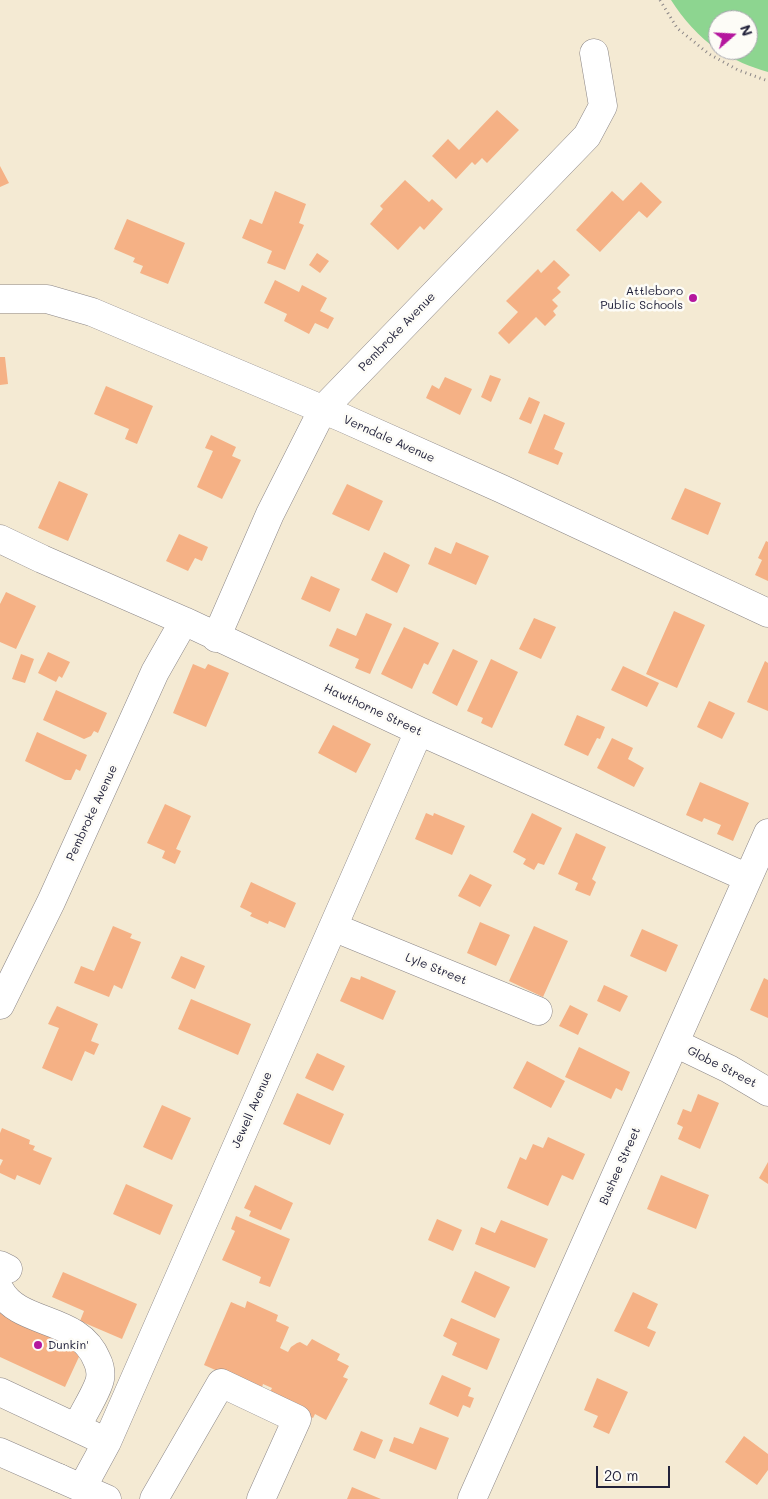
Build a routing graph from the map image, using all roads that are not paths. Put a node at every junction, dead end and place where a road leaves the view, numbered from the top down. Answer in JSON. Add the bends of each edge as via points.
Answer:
{"nodes":[{"id":1,"x":594,"y":53,"type":"dead end"},
{"id":2,"x":0,"y":299,"type":"edge"},
{"id":3,"x":323,"y":409,"type":"junction"},
{"id":4,"x":0,"y":538,"type":"edge"},
{"id":5,"x":768,"y":613,"type":"edge"},
{"id":6,"x":184,"y":622,"type":"junction"},
{"id":7,"x":216,"y":638,"type":"junction"},
{"id":8,"x":419,"y":731,"type":"junction"},
{"id":9,"x":768,"y":833,"type":"edge"},
{"id":10,"x":748,"y":878,"type":"junction"},
{"id":11,"x":333,"y":927,"type":"junction"},
{"id":12,"x":0,"y":1005,"type":"edge"},
{"id":13,"x":538,"y":1012,"type":"dead end"},
{"id":14,"x":675,"y":1043,"type":"junction"},
{"id":15,"x":768,"y":1092,"type":"edge"},
{"id":16,"x":3,"y":1275,"type":"edge"},
{"id":17,"x":0,"y":1392,"type":"edge"},
{"id":18,"x":96,"y":1437,"type":"junction"},
{"id":19,"x":1,"y":1456,"type":"edge"},
{"id":20,"x":70,"y":1483,"type":"junction"},
{"id":21,"x":107,"y":1499,"type":"edge"},
{"id":22,"x":154,"y":1499,"type":"edge"},
{"id":23,"x":261,"y":1499,"type":"edge"},
{"id":24,"x":472,"y":1499,"type":"edge"}],
"edges":[{"from":1,"to":3,"type":"main road","name":"Pembroke Avenue","via":[[603,106],[587,136]]},
{"from":2,"to":3,"type":"main road","name":"Verndale Avenue","via":[[48,299],[92,312]]},
{"from":3,"to":5,"type":"main road","name":"Verndale Avenue"},
{"from":3,"to":7,"type":"main road","name":"Pembroke Avenue","via":[[270,514]]},
{"from":4,"to":6,"type":"main road","name":"Hawthorne Street"},
{"from":6,"to":7,"type":"main road","name":"Hawthorne Street"},
{"from":6,"to":12,"type":"main road","name":"Pembroke Avenue","via":[[155,672],[51,902]]},
{"from":7,"to":8,"type":"main road","name":"Hawthorne Street"},
{"from":8,"to":10,"type":"main road","name":"Hawthorne Street"},
{"from":8,"to":11,"type":"main road","name":"Jewell Avenue"},
{"from":9,"to":10,"type":"main road","name":"Bushee Street"},
{"from":10,"to":14,"type":"main road","name":"Bushee Street"},
{"from":11,"to":13,"type":"main road","name":"Lyle Street"},
{"from":11,"to":18,"type":"main road","name":"Jewell Avenue"},
{"from":14,"to":15,"type":"main road","name":"Globe Street"},
{"from":14,"to":24,"type":"main road","name":"Bushee Street"},
{"from":16,"to":18,"type":"main road","via":[[4,1298],[16,1307],[67,1329],[87,1342],[95,1354],[100,1380],[80,1421]]},
{"from":17,"to":18,"type":"main road"},
{"from":18,"to":20,"type":"main road","name":"Jewell Avenue"},
{"from":19,"to":20,"type":"main road"},
{"from":20,"to":21,"type":"main road"},
{"from":22,"to":23,"type":"main road","via":[[221,1383],[297,1419]]}]}
